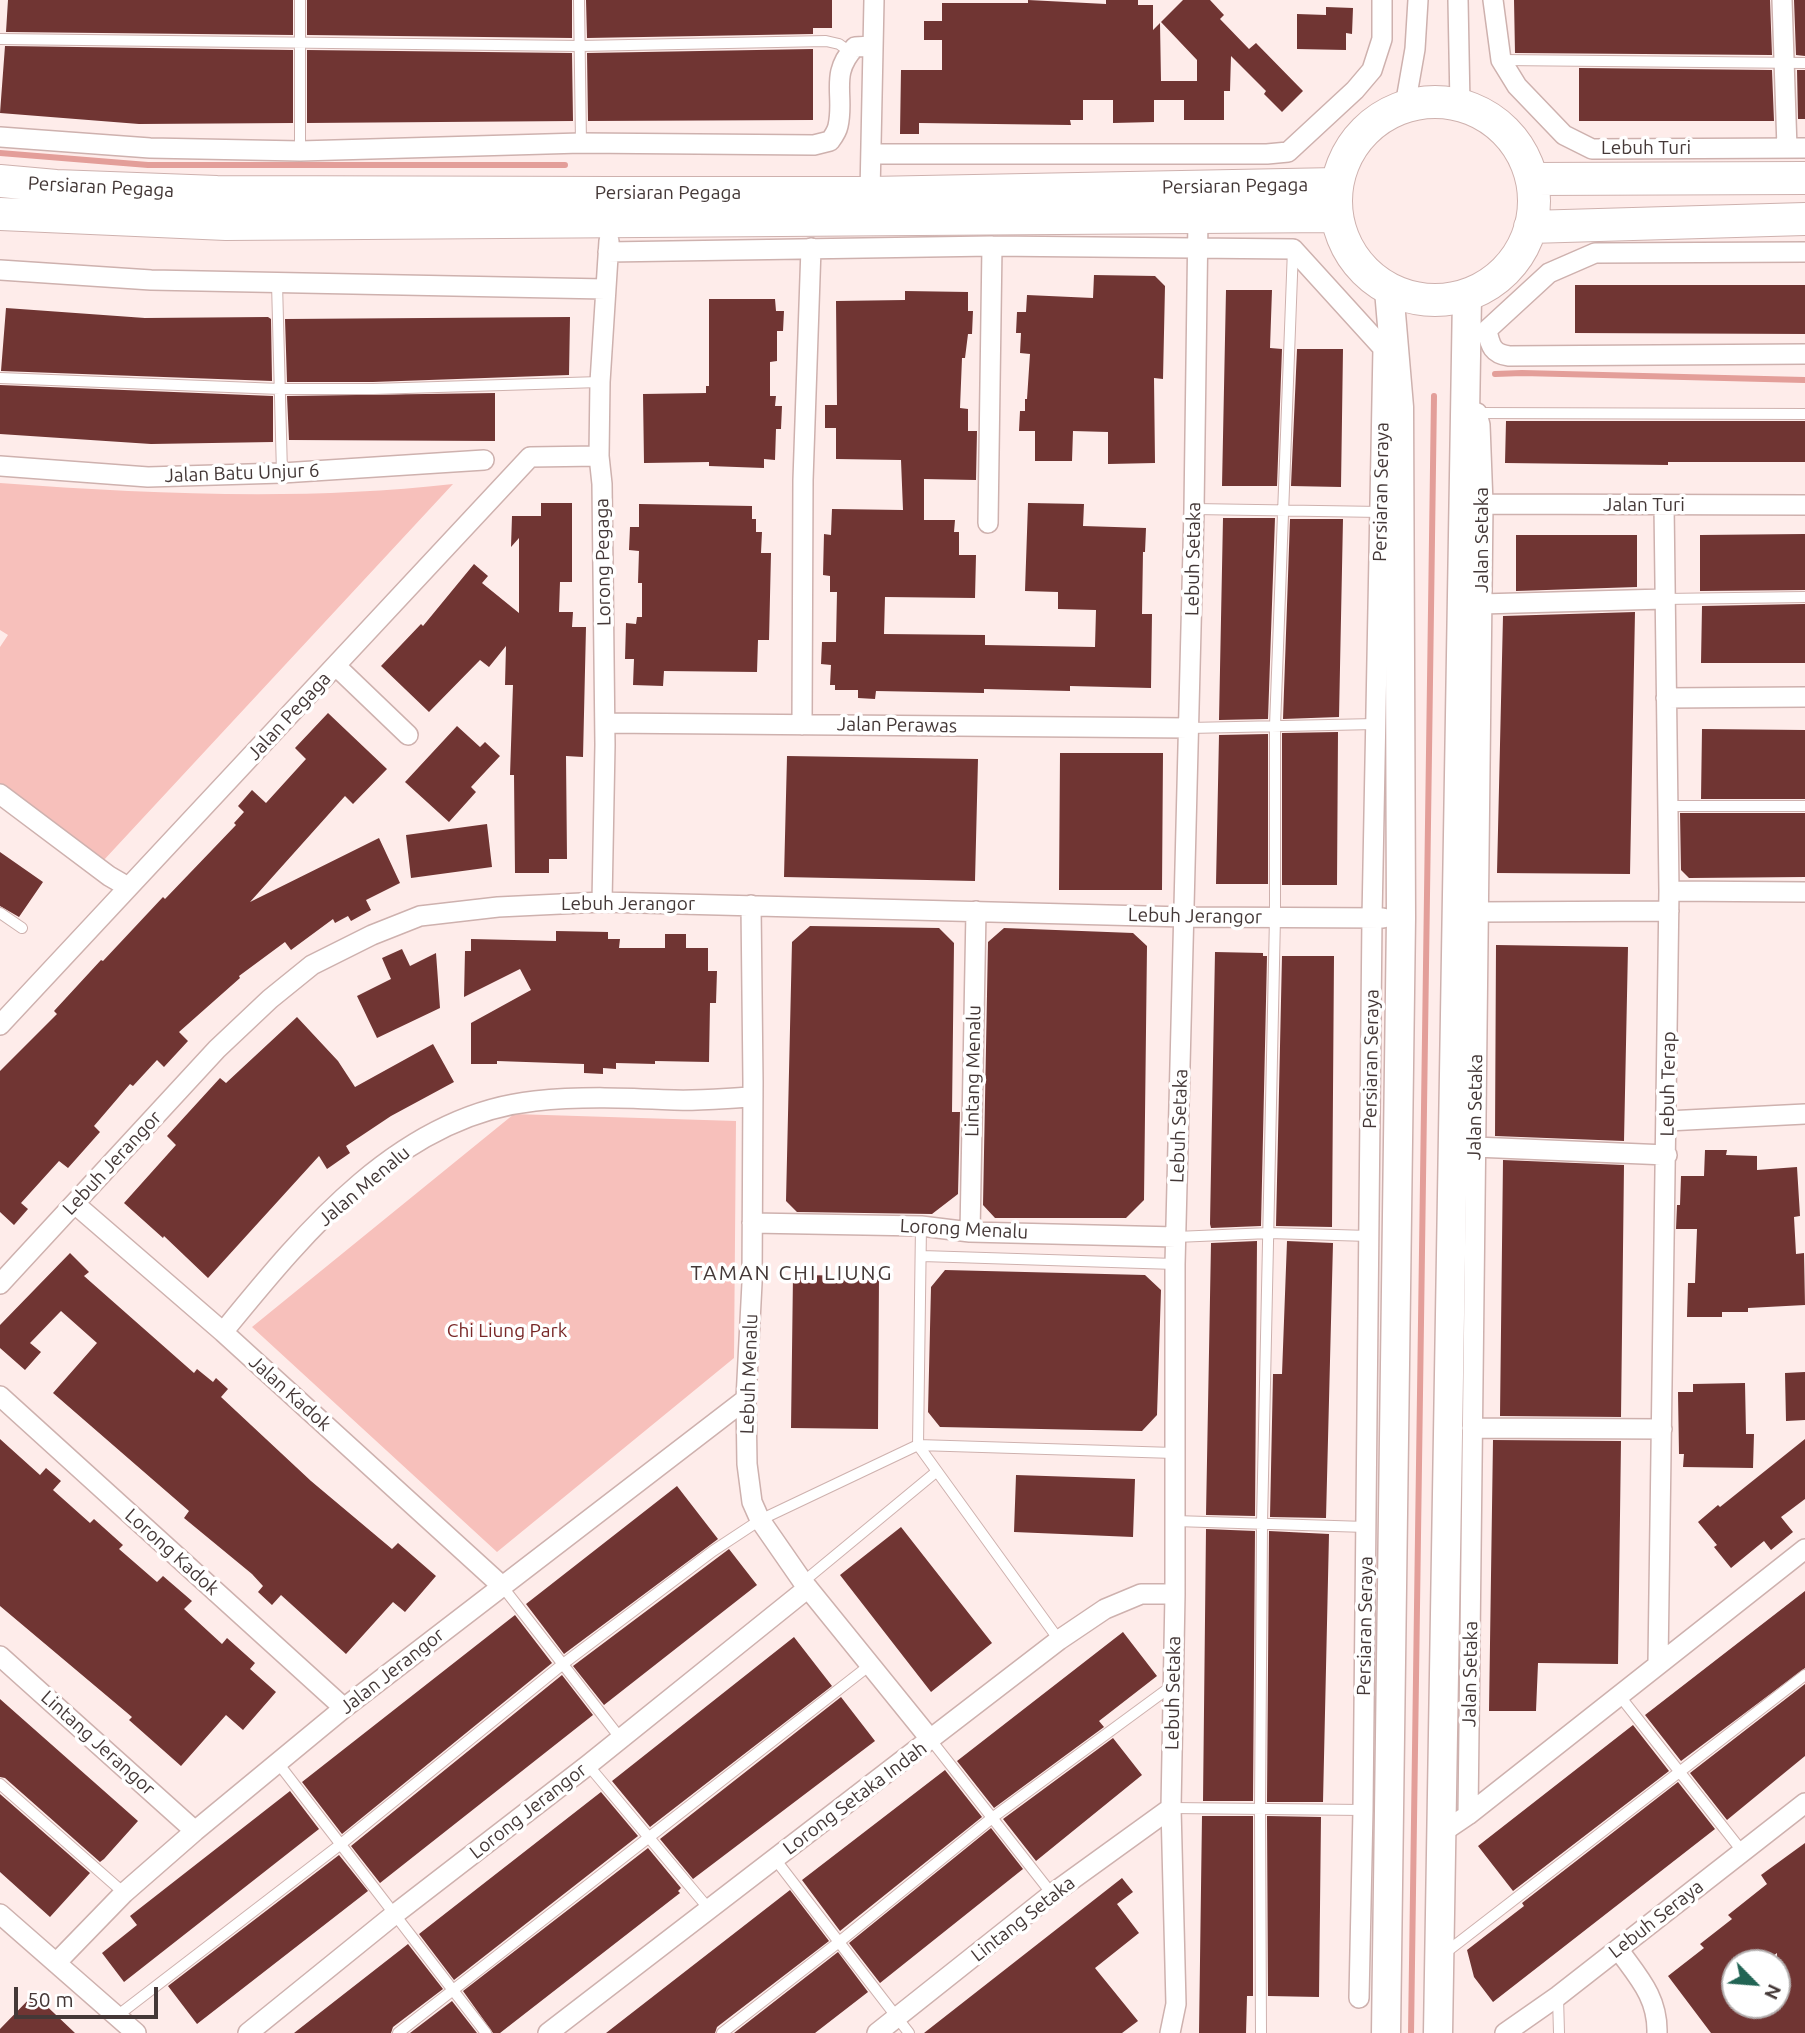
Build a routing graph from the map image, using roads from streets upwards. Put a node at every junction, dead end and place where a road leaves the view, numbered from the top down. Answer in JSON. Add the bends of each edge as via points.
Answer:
{"nodes":[{"id":1,"x":874,"y":0,"type":"edge"},
{"id":2,"x":1382,"y":0,"type":"edge"},
{"id":3,"x":1418,"y":0,"type":"edge"},
{"id":4,"x":1458,"y":0,"type":"edge"},
{"id":5,"x":1493,"y":0,"type":"edge"},
{"id":6,"x":1782,"y":0,"type":"edge"},
{"id":7,"x":872,"y":46,"type":"junction"},
{"id":8,"x":1460,"y":104,"type":"junction"},
{"id":9,"x":1405,"y":106,"type":"junction"},
{"id":10,"x":0,"y":137,"type":"edge"},
{"id":11,"x":1796,"y":148,"type":"edge"},
{"id":12,"x":871,"y":154,"type":"junction"},
{"id":13,"x":1805,"y":178,"type":"edge"},
{"id":14,"x":1532,"y":179,"type":"junction"},
{"id":15,"x":0,"y":181,"type":"edge"},
{"id":16,"x":1337,"y":184,"type":"junction"},
{"id":17,"x":288,"y":192,"type":"junction"},
{"id":18,"x":870,"y":194,"type":"junction"},
{"id":19,"x":0,"y":214,"type":"edge"},
{"id":20,"x":1336,"y":216,"type":"junction"},
{"id":21,"x":1198,"y":218,"type":"junction"},
{"id":22,"x":1805,"y":219,"type":"edge"},
{"id":23,"x":285,"y":223,"type":"junction"},
{"id":24,"x":610,"y":223,"type":"junction"},
{"id":25,"x":1530,"y":227,"type":"junction"},
{"id":26,"x":992,"y":246,"type":"junction"},
{"id":27,"x":811,"y":248,"type":"junction"},
{"id":28,"x":1199,"y":249,"type":"junction"},
{"id":29,"x":1805,"y":252,"type":"edge"},
{"id":30,"x":0,"y":270,"type":"edge"},
{"id":31,"x":605,"y":289,"type":"junction"},
{"id":32,"x":1389,"y":290,"type":"junction"},
{"id":33,"x":1467,"y":296,"type":"junction"},
{"id":34,"x":1805,"y":354,"type":"edge"},
{"id":35,"x":1471,"y":410,"type":"junction"},
{"id":36,"x":599,"y":456,"type":"junction"},
{"id":37,"x":484,"y":460,"type":"dead end"},
{"id":38,"x":0,"y":466,"type":"edge"},
{"id":39,"x":1483,"y":504,"type":"junction"},
{"id":40,"x":1664,"y":505,"type":"junction"},
{"id":41,"x":1805,"y":505,"type":"edge"},
{"id":42,"x":988,"y":523,"type":"dead end"},
{"id":43,"x":1664,"y":599,"type":"junction"},
{"id":44,"x":1482,"y":604,"type":"junction"},
{"id":45,"x":336,"y":666,"type":"junction"},
{"id":46,"x":1805,"y":697,"type":"edge"},
{"id":47,"x":1666,"y":698,"type":"junction"},
{"id":48,"x":605,"y":723,"type":"junction"},
{"id":49,"x":802,"y":724,"type":"junction"},
{"id":50,"x":1189,"y":728,"type":"junction"},
{"id":51,"x":408,"y":735,"type":"dead end"},
{"id":52,"x":0,"y":794,"type":"edge"},
{"id":53,"x":128,"y":887,"type":"junction"},
{"id":54,"x":1670,"y":891,"type":"junction"},
{"id":55,"x":1805,"y":892,"type":"edge"},
{"id":56,"x":601,"y":902,"type":"junction"},
{"id":57,"x":751,"y":905,"type":"junction"},
{"id":58,"x":976,"y":911,"type":"junction"},
{"id":59,"x":1669,"y":911,"type":"junction"},
{"id":60,"x":1478,"y":912,"type":"junction"},
{"id":61,"x":1185,"y":917,"type":"junction"},
{"id":62,"x":1372,"y":918,"type":"junction"},
{"id":63,"x":1401,"y":918,"type":"junction"},
{"id":64,"x":0,"y":1025,"type":"edge"},
{"id":65,"x":753,"y":1097,"type":"junction"},
{"id":66,"x":1805,"y":1114,"type":"edge"},
{"id":67,"x":1667,"y":1121,"type":"junction"},
{"id":68,"x":1475,"y":1147,"type":"junction"},
{"id":69,"x":1667,"y":1155,"type":"junction"},
{"id":70,"x":75,"y":1203,"type":"junction"},
{"id":71,"x":752,"y":1223,"type":"junction"},
{"id":72,"x":970,"y":1231,"type":"junction"},
{"id":73,"x":1176,"y":1237,"type":"junction"},
{"id":74,"x":0,"y":1283,"type":"edge"},
{"id":75,"x":223,"y":1332,"type":"junction"},
{"id":76,"x":0,"y":1396,"type":"edge"},
{"id":77,"x":746,"y":1399,"type":"junction"},
{"id":78,"x":1472,"y":1428,"type":"junction"},
{"id":79,"x":1662,"y":1429,"type":"junction"},
{"id":80,"x":1805,"y":1549,"type":"edge"},
{"id":81,"x":806,"y":1585,"type":"junction"},
{"id":82,"x":502,"y":1586,"type":"junction"},
{"id":83,"x":1175,"y":1594,"type":"junction"},
{"id":84,"x":0,"y":1656,"type":"edge"},
{"id":85,"x":1658,"y":1663,"type":"junction"},
{"id":86,"x":344,"y":1708,"type":"junction"},
{"id":87,"x":931,"y":1740,"type":"junction"},
{"id":88,"x":1805,"y":1803,"type":"edge"},
{"id":89,"x":1171,"y":1808,"type":"junction"},
{"id":90,"x":1468,"y":1815,"type":"junction"},
{"id":91,"x":195,"y":1830,"type":"junction"},
{"id":92,"x":1440,"y":1834,"type":"junction"},
{"id":93,"x":0,"y":1914,"type":"edge"},
{"id":94,"x":1618,"y":1949,"type":"junction"},
{"id":95,"x":56,"y":1964,"type":"junction"},
{"id":96,"x":1359,"y":1998,"type":"dead end"},
{"id":97,"x":903,"y":2025,"type":"edge"},
{"id":98,"x":1383,"y":2026,"type":"edge"},
{"id":99,"x":559,"y":2030,"type":"edge"},
{"id":100,"x":136,"y":2033,"type":"edge"},
{"id":101,"x":248,"y":2033,"type":"edge"},
{"id":102,"x":877,"y":2033,"type":"edge"},
{"id":103,"x":1170,"y":2033,"type":"edge"},
{"id":104,"x":1438,"y":2033,"type":"edge"},
{"id":105,"x":1505,"y":2033,"type":"edge"},
{"id":106,"x":1657,"y":2033,"type":"edge"}],
"edges":[{"from":1,"to":7,"type":"street"},
{"from":2,"to":12,"type":"street","name":"Persiaran Pegaga","via":[[1382,39],[1372,70],[1288,152]]},
{"from":3,"to":9,"type":"street"},
{"from":4,"to":8,"type":"street"},
{"from":5,"to":11,"type":"street","name":"Lebuh Turi","via":[[1501,60],[1517,86],[1564,135],[1592,149]]},
{"from":6,"to":11,"type":"street","via":[[1784,63]]},
{"from":7,"to":10,"type":"street","via":[[855,47],[845,57],[839,70],[838,127],[830,141],[814,145],[581,144],[300,151],[150,148]]},
{"from":7,"to":12,"type":"street"},
{"from":8,"to":9,"type":"main road","via":[[1433,101]]},
{"from":8,"to":14,"type":"main road","via":[[1506,131],[1522,153]]},
{"from":9,"to":16,"type":"main road","via":[[1381,117],[1360,135],[1345,158]]},
{"from":12,"to":18,"type":"street"},
{"from":13,"to":14,"type":"main road","name":"Lebuh Turi"},
{"from":14,"to":25,"type":"main road"},
{"from":15,"to":17,"type":"main road","name":"Persiaran Pegaga","via":[[56,187]]},
{"from":16,"to":18,"type":"main road","name":"Persiaran Pegaga"},
{"from":16,"to":20,"type":"main road"},
{"from":17,"to":23,"type":"main road"},
{"from":17,"to":24,"type":"main road","name":"Persiaran Pegaga"},
{"from":18,"to":24,"type":"main road","name":"Persiaran Pegaga"},
{"from":19,"to":23,"type":"main road","name":"Persiaran Pegaga"},
{"from":20,"to":21,"type":"main road","name":"Persiaran Pegaga"},
{"from":20,"to":32,"type":"main road","via":[[1346,246],[1364,272]]},
{"from":21,"to":24,"type":"main road","name":"Persiaran Pegaga"},
{"from":21,"to":28,"type":"street","name":"Lebuh Setaka"},
{"from":22,"to":25,"type":"main road"},
{"from":23,"to":24,"type":"main road","name":"Persiaran Pegaga"},
{"from":24,"to":27,"type":"street"},
{"from":24,"to":31,"type":"street","name":"Lorong Pegaga"},
{"from":25,"to":33,"type":"main road","via":[[1517,256],[1495,280]]},
{"from":26,"to":27,"type":"street"},
{"from":26,"to":28,"type":"street"},
{"from":26,"to":42,"type":"street"},
{"from":27,"to":49,"type":"street"},
{"from":28,"to":50,"type":"street","name":"Lebuh Setaka"},
{"from":28,"to":62,"type":"street","name":"Persiaran Seraya","via":[[1293,249],[1382,348]]},
{"from":29,"to":34,"type":"street","via":[[1595,253],[1549,273],[1488,330],[1490,345],[1499,355],[1509,356]]},
{"from":30,"to":31,"type":"street","via":[[151,280]]},
{"from":31,"to":36,"type":"street","name":"Lorong Pegaga"},
{"from":32,"to":33,"type":"main road","via":[[1414,299],[1441,301]]},
{"from":32,"to":63,"type":"main road","name":"Persiaran Seraya","via":[[1399,407]]},
{"from":33,"to":35,"type":"main road"},
{"from":35,"to":39,"type":"street","name":"Jalan Setaka","via":[[1480,425]]},
{"from":35,"to":92,"type":"main road"},
{"from":36,"to":45,"type":"street","name":"Jalan Pegaga","via":[[530,457]]},
{"from":36,"to":48,"type":"street","name":"Lorong Pegaga"},
{"from":37,"to":38,"type":"street","name":"Jalan Batu Unjur 6","via":[[148,477]]},
{"from":39,"to":40,"type":"street","name":"Jalan Turi"},
{"from":39,"to":44,"type":"street","name":"Jalan Setaka"},
{"from":40,"to":41,"type":"street","name":"Jalan Turi"},
{"from":40,"to":43,"type":"street","name":"Lebuh Terap"},
{"from":43,"to":44,"type":"street"},
{"from":43,"to":47,"type":"street","name":"Lebuh Terap"},
{"from":44,"to":60,"type":"street","name":"Jalan Setaka"},
{"from":45,"to":51,"type":"street"},
{"from":45,"to":53,"type":"street","name":"Jalan Pegaga"},
{"from":46,"to":47,"type":"street"},
{"from":47,"to":54,"type":"street","name":"Lebuh Terap"},
{"from":48,"to":49,"type":"street","name":"Jalan Perawas"},
{"from":48,"to":56,"type":"street","name":"Lorong Pegaga"},
{"from":49,"to":50,"type":"street","name":"Jalan Perawas"},
{"from":50,"to":61,"type":"street","name":"Lebuh Setaka"},
{"from":52,"to":53,"type":"street"},
{"from":53,"to":64,"type":"street","name":"Jalan Pegaga"},
{"from":54,"to":55,"type":"street"},
{"from":54,"to":59,"type":"street","name":"Lebuh Terap"},
{"from":56,"to":57,"type":"street","name":"Lebuh Jerangor"},
{"from":56,"to":70,"type":"street","name":"Lebuh Jerangor","via":[[420,916],[312,965],[217,1049]]},
{"from":57,"to":58,"type":"street","name":"Lebuh Jerangor"},
{"from":57,"to":65,"type":"street","name":"Lebuh Menalu"},
{"from":58,"to":61,"type":"street","name":"Lebuh Jerangor"},
{"from":58,"to":72,"type":"street","name":"Lintang Menalu"},
{"from":59,"to":60,"type":"street"},
{"from":59,"to":67,"type":"street","name":"Lebuh Terap"},
{"from":60,"to":68,"type":"street","name":"Jalan Setaka"},
{"from":61,"to":62,"type":"street","name":"Lebuh Jerangor"},
{"from":61,"to":73,"type":"street","name":"Lebuh Setaka"},
{"from":62,"to":63,"type":"street","name":"Lebuh Jerangor"},
{"from":62,"to":96,"type":"street","name":"Persiaran Seraya"},
{"from":63,"to":98,"type":"main road","name":"Persiaran Seraya"},
{"from":65,"to":71,"type":"street","name":"Lebuh Menalu"},
{"from":65,"to":75,"type":"street","name":"Jalan Menalu","via":[[536,1101],[491,1110],[444,1128],[398,1153],[323,1219]]},
{"from":66,"to":67,"type":"street"},
{"from":67,"to":69,"type":"street","name":"Lebuh Terap"},
{"from":68,"to":69,"type":"street"},
{"from":68,"to":78,"type":"street","name":"Jalan Setaka"},
{"from":69,"to":79,"type":"street","name":"Lebuh Terap"},
{"from":70,"to":74,"type":"street","name":"Lebuh Jerangor"},
{"from":70,"to":75,"type":"street","name":"Jalan Kadok"},
{"from":71,"to":72,"type":"street","name":"Lorong Menalu"},
{"from":71,"to":77,"type":"street","name":"Lebuh Menalu"},
{"from":72,"to":73,"type":"street","name":"Lorong Menalu"},
{"from":73,"to":83,"type":"street","name":"Lebuh Setaka"},
{"from":75,"to":82,"type":"street","name":"Jalan Kadok"},
{"from":76,"to":86,"type":"street","name":"Lorong Kadok"},
{"from":77,"to":81,"type":"street","name":"Lebuh Menalu","via":[[752,1502]]},
{"from":77,"to":82,"type":"street","name":"Jalan Jerangor"},
{"from":78,"to":79,"type":"street"},
{"from":78,"to":90,"type":"street","name":"Jalan Setaka"},
{"from":79,"to":85,"type":"street","name":"Lebuh Terap"},
{"from":80,"to":85,"type":"street"},
{"from":81,"to":87,"type":"street","name":"Lebuh Menalu"},
{"from":81,"to":101,"type":"street","name":"Lorong Jerangor","via":[[621,1739]]},
{"from":82,"to":86,"type":"street","name":"Jalan Jerangor"},
{"from":83,"to":87,"type":"street","name":"Lorong Setaka Indah","via":[[1141,1594],[1105,1609]]},
{"from":83,"to":89,"type":"street","name":"Lebuh Setaka"},
{"from":84,"to":91,"type":"street","name":"Lintang Jerangor"},
{"from":85,"to":90,"type":"street"},
{"from":86,"to":91,"type":"street","name":"Jalan Jerangor"},
{"from":87,"to":99,"type":"street","name":"Lorong Setaka Indah"},
{"from":88,"to":94,"type":"street","name":"Lebuh Seraya"},
{"from":89,"to":97,"type":"street","name":"Lintang Setaka","via":[[1052,1894]]},
{"from":89,"to":103,"type":"street","name":"Lebuh Setaka","via":[[1176,2004]]},
{"from":90,"to":92,"type":"street"},
{"from":91,"to":95,"type":"street","name":"Jalan Jerangor","via":[[124,1893]]},
{"from":92,"to":104,"type":"main road"},
{"from":93,"to":95,"type":"street"},
{"from":94,"to":105,"type":"street","name":"Lebuh Seraya"},
{"from":94,"to":106,"type":"street","via":[[1650,1993]]},
{"from":95,"to":100,"type":"street"},
{"from":97,"to":102,"type":"street","name":"Lintang Setaka"}]}
